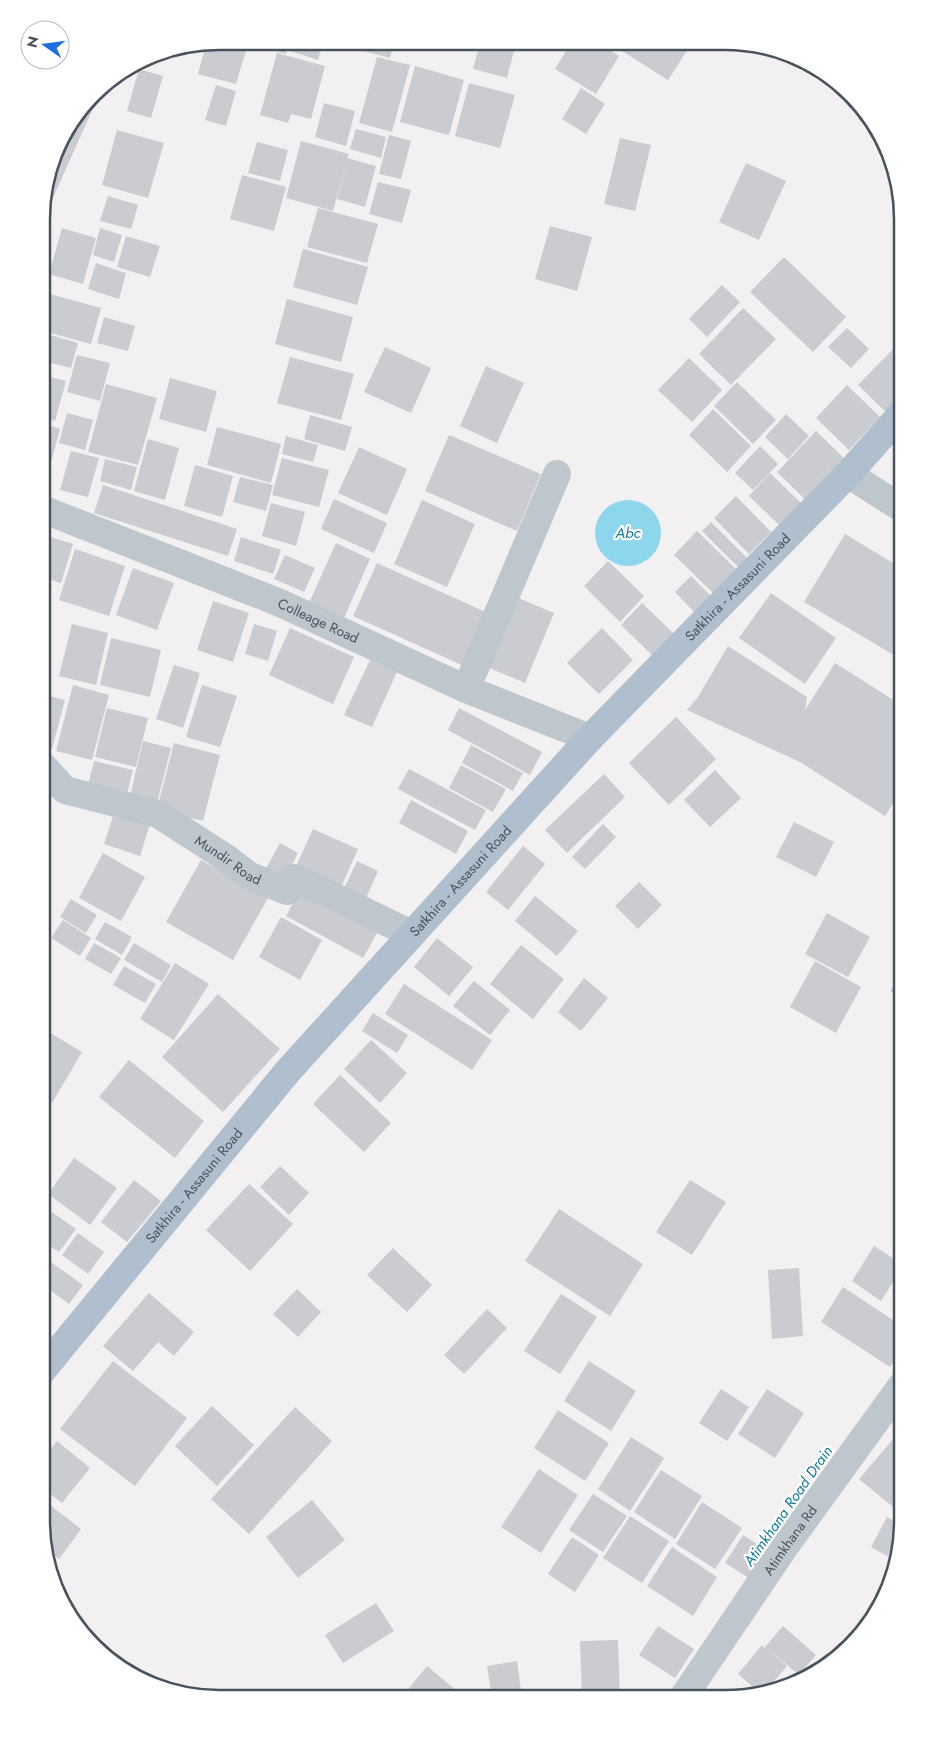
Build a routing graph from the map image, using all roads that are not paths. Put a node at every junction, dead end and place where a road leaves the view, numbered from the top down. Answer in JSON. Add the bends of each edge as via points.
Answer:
{"nodes":[{"id":1,"x":894,"y":422,"type":"edge"},
{"id":2,"x":557,"y":474,"type":"dead end"},
{"id":3,"x":848,"y":474,"type":"junction"},
{"id":4,"x":894,"y":503,"type":"edge"},
{"id":5,"x":50,"y":512,"type":"edge"},
{"id":6,"x":466,"y":688,"type":"junction"},
{"id":7,"x":590,"y":738,"type":"junction"},
{"id":8,"x":50,"y":774,"type":"edge"},
{"id":9,"x":412,"y":934,"type":"junction"},
{"id":10,"x":50,"y":1361,"type":"edge"},
{"id":11,"x":894,"y":1396,"type":"edge"},
{"id":12,"x":688,"y":1690,"type":"edge"}],
"edges":[{"from":1,"to":3,"type":"main road","name":"Satkhira - Assasuni Road"},
{"from":2,"to":6,"type":"street"},
{"from":3,"to":4,"type":"street"},
{"from":3,"to":7,"type":"main road","name":"Satkhira - Assasuni Road"},
{"from":5,"to":6,"type":"street","name":"Colleage Road","via":[[278,602]]},
{"from":6,"to":7,"type":"street","name":"Colleage Road"},
{"from":7,"to":9,"type":"main road","name":"Satkhira - Assasuni Road"},
{"from":8,"to":9,"type":"street","name":"Mundir Road","via":[[65,790],[158,814],[250,876],[287,891],[294,878]]},
{"from":9,"to":10,"type":"main road","name":"Satkhira - Assasuni Road","via":[[288,1071]]},
{"from":11,"to":12,"type":"street","name":"Atimkhana Rd"}]}
